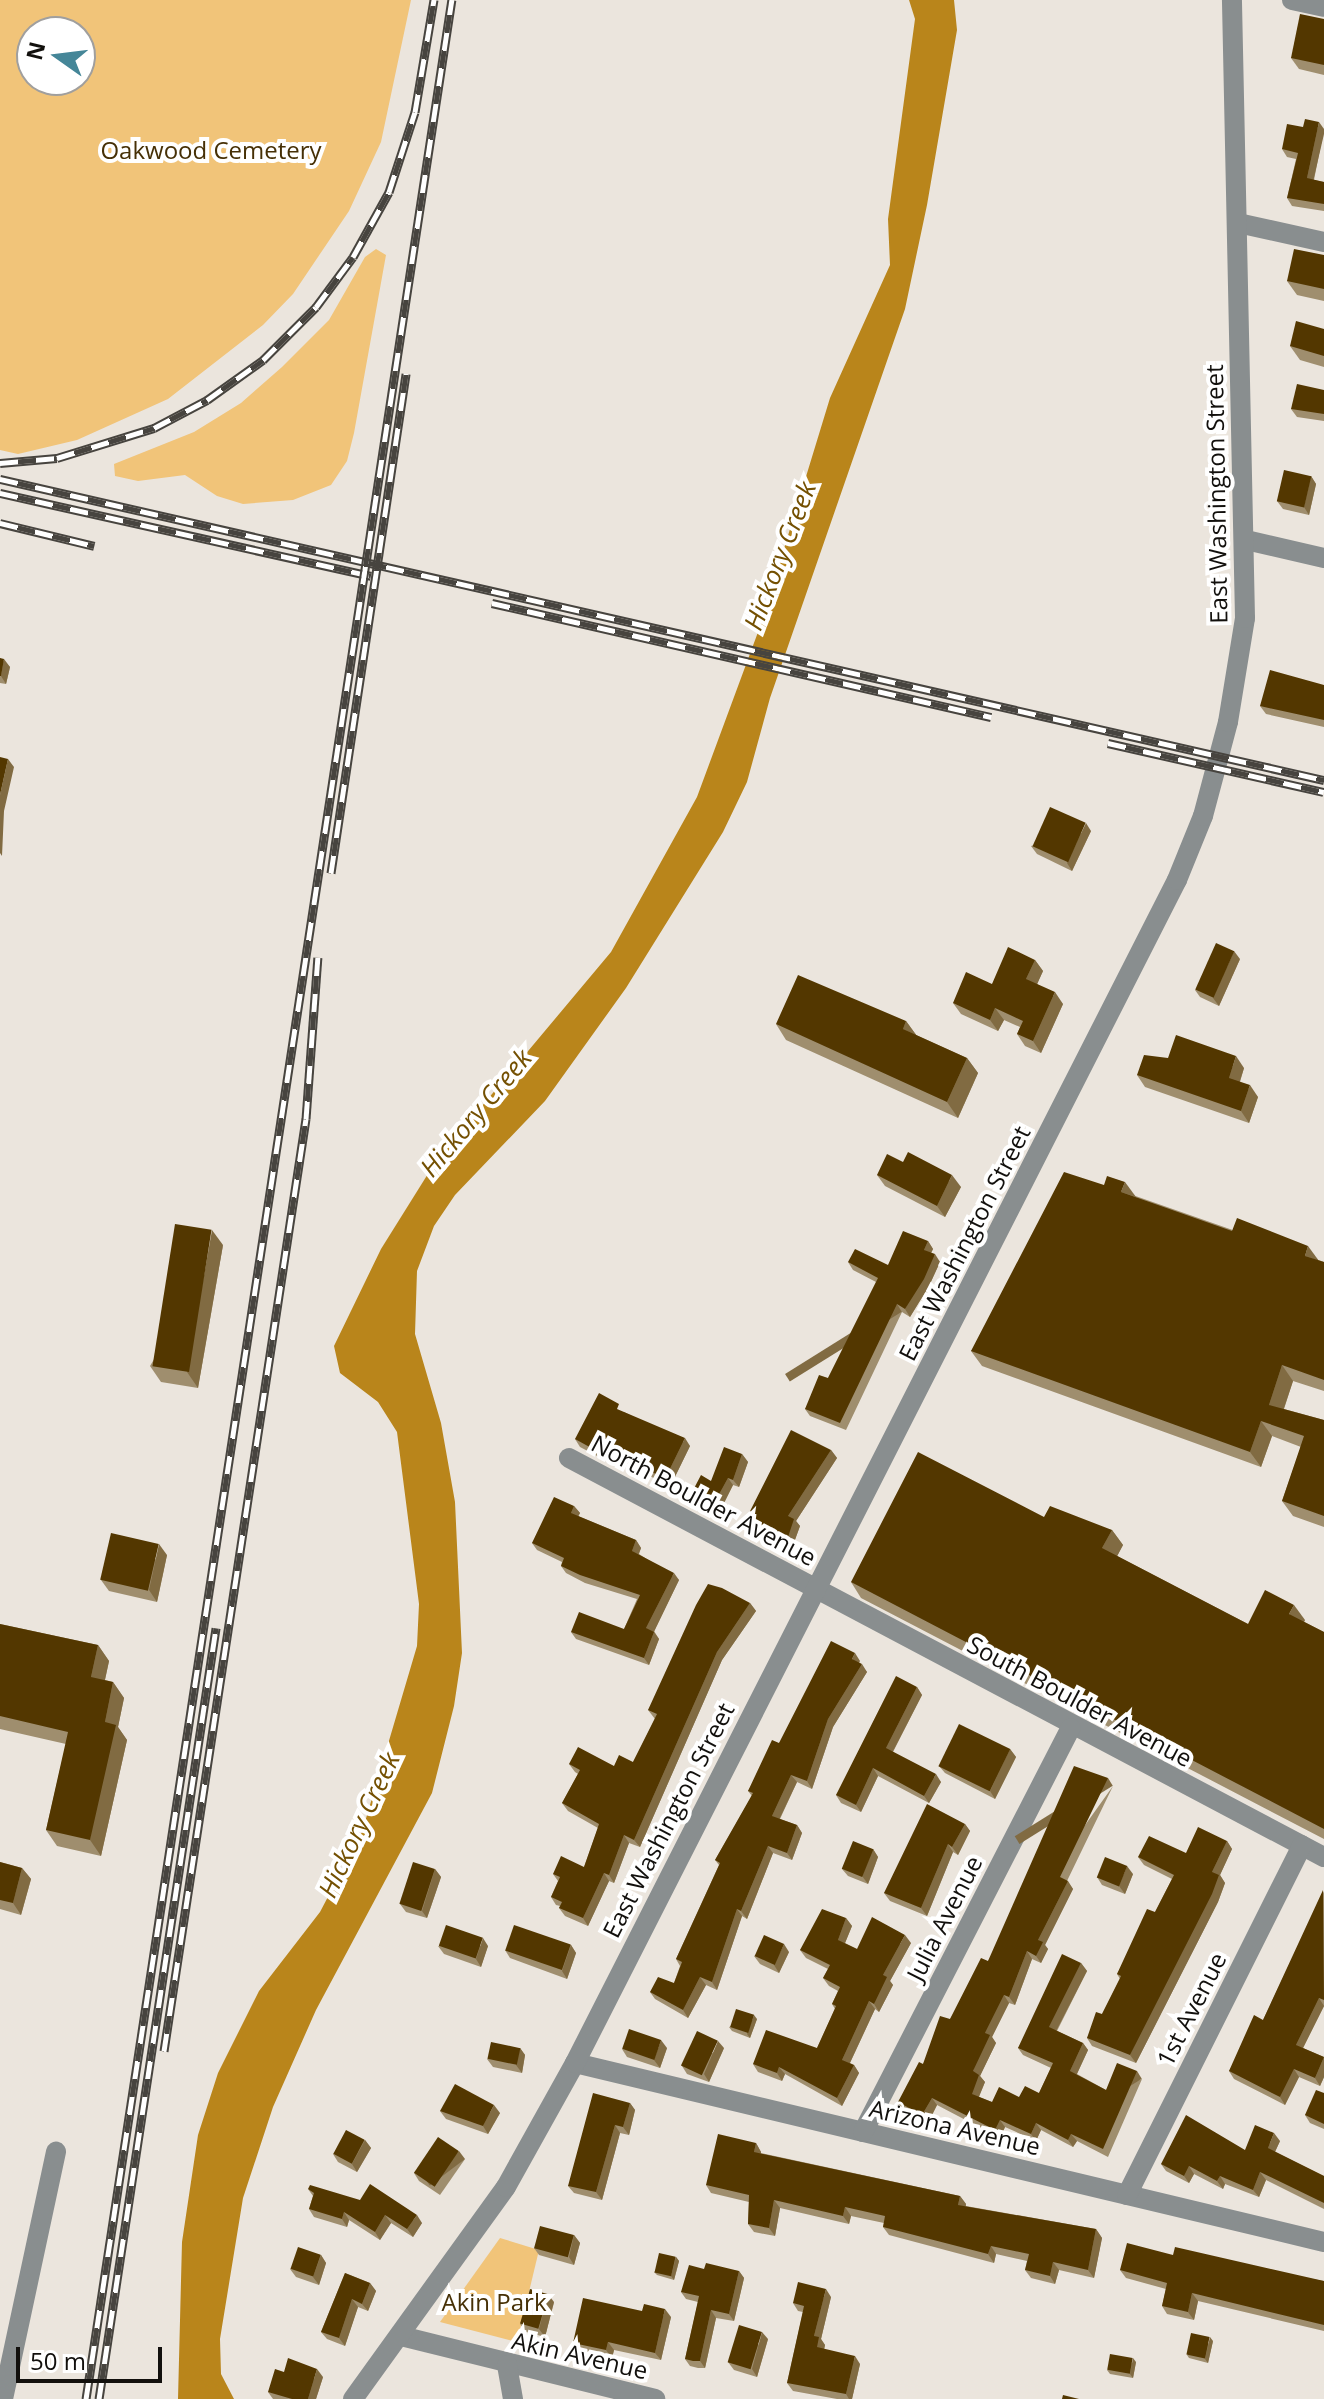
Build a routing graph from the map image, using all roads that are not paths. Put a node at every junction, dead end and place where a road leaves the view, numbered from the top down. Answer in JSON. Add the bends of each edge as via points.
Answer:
{"nodes":[{"id":1,"x":1232,"y":0,"type":"edge"},
{"id":2,"x":1292,"y":0,"type":"edge"},
{"id":3,"x":1324,"y":7,"type":"edge"},
{"id":4,"x":1238,"y":223,"type":"junction"},
{"id":5,"x":1324,"y":242,"type":"edge"},
{"id":6,"x":1246,"y":540,"type":"junction"},
{"id":7,"x":1324,"y":558,"type":"edge"},
{"id":8,"x":569,"y":1458,"type":"dead end"},
{"id":9,"x":814,"y":1588,"type":"junction"},
{"id":10,"x":1071,"y":1728,"type":"junction"},
{"id":11,"x":1302,"y":1845,"type":"junction"},
{"id":12,"x":1324,"y":1857,"type":"edge"},
{"id":13,"x":575,"y":2063,"type":"junction"},
{"id":14,"x":863,"y":2132,"type":"junction"},
{"id":15,"x":56,"y":2152,"type":"dead end"},
{"id":16,"x":1127,"y":2195,"type":"junction"},
{"id":17,"x":1324,"y":2242,"type":"edge"},
{"id":18,"x":401,"y":2336,"type":"junction"},
{"id":19,"x":507,"y":2365,"type":"junction"},
{"id":20,"x":3,"y":2399,"type":"edge"},
{"id":21,"x":353,"y":2399,"type":"edge"},
{"id":22,"x":513,"y":2399,"type":"edge"},
{"id":23,"x":655,"y":2399,"type":"edge"}],
"edges":[{"from":1,"to":4,"type":"street","name":"East Washington Street"},
{"from":2,"to":3,"type":"street"},
{"from":4,"to":5,"type":"street"},
{"from":4,"to":6,"type":"street","name":"East Washington Street"},
{"from":6,"to":7,"type":"street"},
{"from":6,"to":9,"type":"street","name":"East Washington Street","via":[[1245,618],[1236,686],[1203,816],[1177,880]]},
{"from":8,"to":9,"type":"street","name":"North Boulder Avenue"},
{"from":9,"to":10,"type":"street","name":"South Boulder Avenue"},
{"from":9,"to":13,"type":"street","name":"East Washington Street"},
{"from":10,"to":11,"type":"street","name":"South Boulder Avenue"},
{"from":10,"to":14,"type":"street","name":"Julia Avenue"},
{"from":11,"to":12,"type":"street","name":"South Boulder Avenue"},
{"from":11,"to":16,"type":"street","name":"1st Avenue"},
{"from":13,"to":14,"type":"street","name":"Arizona Avenue"},
{"from":13,"to":18,"type":"street","name":"East Washington Street","via":[[506,2187]]},
{"from":14,"to":16,"type":"street","name":"Arizona Avenue"},
{"from":15,"to":20,"type":"street"},
{"from":16,"to":17,"type":"street","name":"Arizona Avenue"},
{"from":18,"to":19,"type":"street","name":"Akin Avenue"},
{"from":18,"to":21,"type":"street","name":"East Washington Street"},
{"from":19,"to":22,"type":"street"},
{"from":19,"to":23,"type":"street","name":"Akin Avenue"}]}
